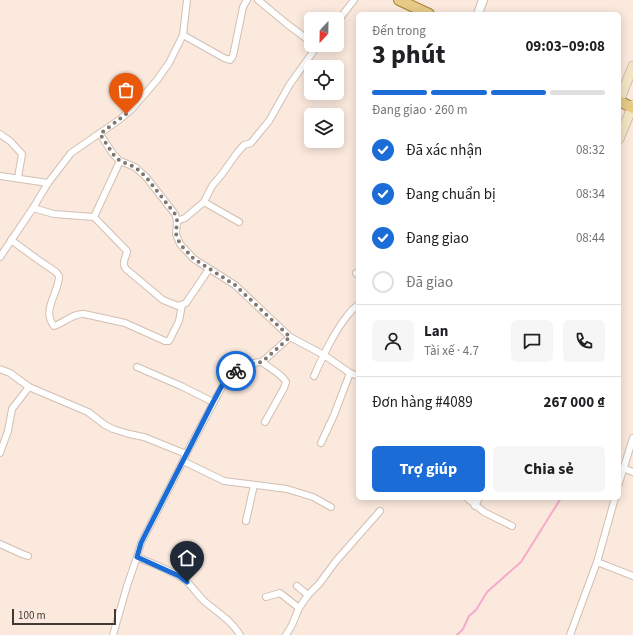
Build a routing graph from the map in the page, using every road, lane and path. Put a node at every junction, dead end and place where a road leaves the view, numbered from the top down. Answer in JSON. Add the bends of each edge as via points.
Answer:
{"nodes":[{"id":1,"x":187,"y":0,"type":"edge"},
{"id":2,"x":246,"y":0,"type":"edge"},
{"id":3,"x":258,"y":0,"type":"edge"},
{"id":4,"x":354,"y":0,"type":"edge"},
{"id":5,"x":399,"y":0,"type":"edge"},
{"id":6,"x":483,"y":0,"type":"edge"},
{"id":7,"x":425,"y":12,"type":"edge"},
{"id":8,"x":479,"y":12,"type":"edge"},
{"id":9,"x":344,"y":13,"type":"edge"},
{"id":10,"x":183,"y":35,"type":"junction"},
{"id":11,"x":304,"y":37,"type":"edge"},
{"id":12,"x":312,"y":52,"type":"edge"},
{"id":13,"x":633,"y":66,"type":"edge"},
{"id":14,"x":621,"y":96,"type":"edge"},
{"id":15,"x":621,"y":102,"type":"edge"},
{"id":16,"x":633,"y":107,"type":"edge"},
{"id":17,"x":0,"y":134,"type":"edge"},
{"id":18,"x":100,"y":134,"type":"junction"},
{"id":19,"x":621,"y":134,"type":"edge"},
{"id":20,"x":120,"y":161,"type":"junction"},
{"id":21,"x":0,"y":176,"type":"edge"},
{"id":22,"x":18,"y":178,"type":"junction"},
{"id":23,"x":48,"y":183,"type":"junction"},
{"id":24,"x":204,"y":202,"type":"junction"},
{"id":25,"x":33,"y":208,"type":"junction"},
{"id":26,"x":94,"y":217,"type":"junction"},
{"id":27,"x":177,"y":220,"type":"junction"},
{"id":28,"x":238,"y":222,"type":"dead end"},
{"id":29,"x":11,"y":240,"type":"junction"},
{"id":30,"x":0,"y":257,"type":"edge"},
{"id":31,"x":209,"y":270,"type":"junction"},
{"id":32,"x":182,"y":305,"type":"junction"},
{"id":33,"x":356,"y":307,"type":"edge"},
{"id":34,"x":290,"y":337,"type":"junction"},
{"id":35,"x":324,"y":355,"type":"junction"},
{"id":36,"x":262,"y":362,"type":"junction"},
{"id":37,"x":137,"y":367,"type":"dead end"},
{"id":38,"x":0,"y":369,"type":"edge"},
{"id":39,"x":350,"y":373,"type":"junction"},
{"id":40,"x":356,"y":375,"type":"edge"},
{"id":41,"x":314,"y":376,"type":"dead end"},
{"id":42,"x":29,"y":387,"type":"junction"},
{"id":43,"x":213,"y":402,"type":"junction"},
{"id":44,"x":265,"y":422,"type":"dead end"},
{"id":45,"x":633,"y":438,"type":"edge"},
{"id":46,"x":321,"y":443,"type":"dead end"},
{"id":47,"x":0,"y":453,"type":"edge"},
{"id":48,"x":186,"y":454,"type":"junction"},
{"id":49,"x":183,"y":461,"type":"junction"},
{"id":50,"x":623,"y":468,"type":"junction"},
{"id":51,"x":633,"y":472,"type":"edge"},
{"id":52,"x":621,"y":476,"type":"edge"},
{"id":53,"x":254,"y":485,"type":"junction"},
{"id":54,"x":470,"y":500,"type":"edge"},
{"id":55,"x":478,"y":500,"type":"edge"},
{"id":56,"x":614,"y":500,"type":"edge"},
{"id":57,"x":475,"y":506,"type":"junction"},
{"id":58,"x":331,"y":507,"type":"dead end"},
{"id":59,"x":380,"y":510,"type":"dead end"},
{"id":60,"x":246,"y":521,"type":"dead end"},
{"id":61,"x":512,"y":526,"type":"dead end"},
{"id":62,"x":0,"y":544,"type":"edge"},
{"id":63,"x":28,"y":556,"type":"dead end"},
{"id":64,"x":137,"y":557,"type":"junction"},
{"id":65,"x":597,"y":562,"type":"junction"},
{"id":66,"x":633,"y":576,"type":"edge"},
{"id":67,"x":297,"y":586,"type":"dead end"},
{"id":68,"x":308,"y":595,"type":"junction"},
{"id":69,"x":266,"y":597,"type":"dead end"},
{"id":70,"x":300,"y":608,"type":"junction"},
{"id":71,"x":113,"y":635,"type":"edge"},
{"id":72,"x":240,"y":635,"type":"edge"},
{"id":73,"x":286,"y":635,"type":"edge"},
{"id":74,"x":570,"y":635,"type":"edge"}],
"edges":[{"from":1,"to":10,"type":"street"},
{"from":2,"to":10,"type":"street","via":[[230,60]]},
{"from":3,"to":11,"type":"street"},
{"from":4,"to":9,"type":"street"},
{"from":5,"to":7,"type":"main road"},
{"from":6,"to":8,"type":"street"},
{"from":10,"to":18,"type":"street","via":[[169,63],[147,93],[132,109]]},
{"from":12,"to":24,"type":"street","via":[[269,121],[251,143],[244,145],[236,153],[212,186]]},
{"from":13,"to":14,"type":"main road"},
{"from":15,"to":16,"type":"main road"},
{"from":16,"to":19,"type":"main road"},
{"from":17,"to":22,"type":"street","via":[[22,154]]},
{"from":18,"to":20,"type":"street"},
{"from":18,"to":23,"type":"street","via":[[72,152]]},
{"from":20,"to":26,"type":"street"},
{"from":20,"to":27,"type":"street","via":[[135,167],[146,177]]},
{"from":21,"to":22,"type":"street"},
{"from":22,"to":23,"type":"street"},
{"from":23,"to":25,"type":"street"},
{"from":24,"to":27,"type":"street","via":[[185,218]]},
{"from":24,"to":28,"type":"street"},
{"from":25,"to":26,"type":"street","via":[[54,214]]},
{"from":25,"to":29,"type":"street"},
{"from":26,"to":32,"type":"street","via":[[127,251],[123,263],[126,269],[163,300]]},
{"from":27,"to":31,"type":"street","via":[[176,234],[180,244]]},
{"from":29,"to":30,"type":"street"},
{"from":29,"to":32,"type":"street","via":[[59,276],[48,316],[54,326],[76,315],[84,314],[125,323],[169,341],[179,322]]},
{"from":31,"to":32,"type":"street"},
{"from":31,"to":34,"type":"street","via":[[235,285]]},
{"from":33,"to":35,"type":"street","via":[[348,314]]},
{"from":34,"to":35,"type":"street"},
{"from":34,"to":36,"type":"street"},
{"from":35,"to":39,"type":"street"},
{"from":35,"to":41,"type":"street"},
{"from":36,"to":43,"type":"street","via":[[232,373]]},
{"from":36,"to":44,"type":"street","via":[[286,382]]},
{"from":37,"to":43,"type":"street"},
{"from":38,"to":42,"type":"street"},
{"from":39,"to":40,"type":"street"},
{"from":39,"to":46,"type":"street"},
{"from":42,"to":47,"type":"street","via":[[12,409]]},
{"from":42,"to":48,"type":"street","via":[[88,412],[113,429],[144,437]]},
{"from":43,"to":48,"type":"street"},
{"from":45,"to":50,"type":"street"},
{"from":48,"to":49,"type":"street"},
{"from":49,"to":53,"type":"street","via":[[224,481]]},
{"from":49,"to":64,"type":"street","via":[[141,543]]},
{"from":50,"to":51,"type":"street"},
{"from":50,"to":52,"type":"street"},
{"from":53,"to":58,"type":"street","via":[[287,489],[313,496]]},
{"from":53,"to":60,"type":"street"},
{"from":54,"to":57,"type":"street"},
{"from":55,"to":57,"type":"street"},
{"from":56,"to":65,"type":"street"},
{"from":57,"to":61,"type":"street"},
{"from":59,"to":68,"type":"street"},
{"from":62,"to":63,"type":"street"},
{"from":64,"to":71,"type":"street"},
{"from":64,"to":72,"type":"street","via":[[187,582],[235,627]]},
{"from":65,"to":66,"type":"street"},
{"from":65,"to":74,"type":"street"},
{"from":67,"to":68,"type":"street"},
{"from":68,"to":70,"type":"street"},
{"from":69,"to":70,"type":"street","via":[[280,593]]},
{"from":70,"to":73,"type":"street"}]}
